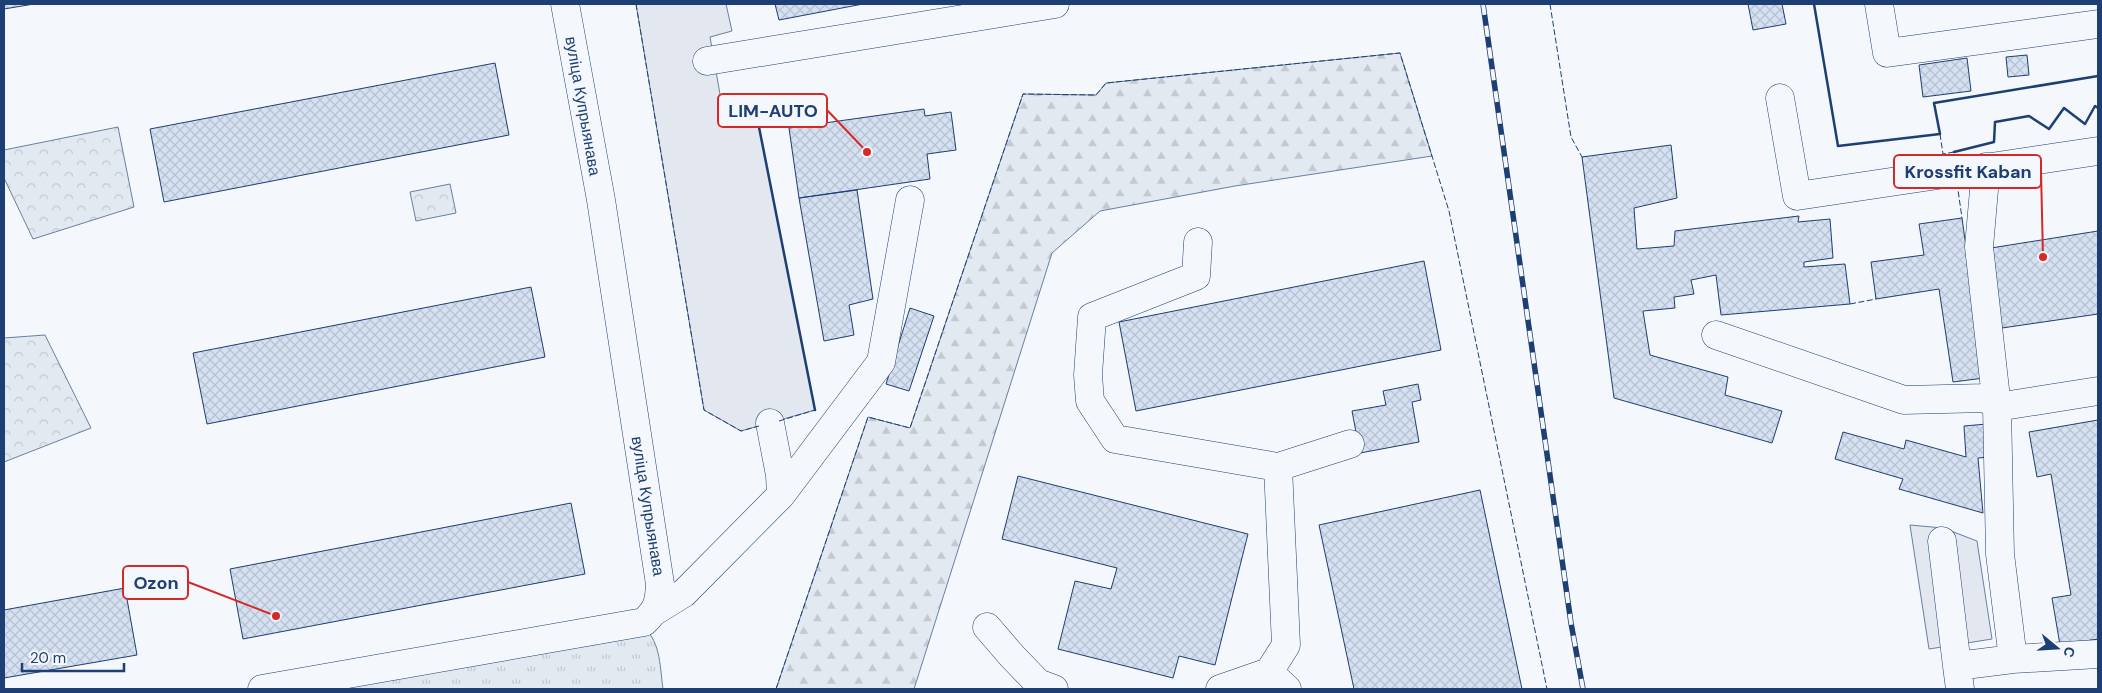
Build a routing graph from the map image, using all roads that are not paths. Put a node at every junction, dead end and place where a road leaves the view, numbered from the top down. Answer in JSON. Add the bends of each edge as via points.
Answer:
{"nodes":[{"id":1,"x":565,"y":4,"type":"edge"},
{"id":2,"x":1055,"y":4,"type":"edge"},
{"id":3,"x":1879,"y":4,"type":"edge"},
{"id":4,"x":2098,"y":24,"type":"edge"},
{"id":5,"x":706,"y":62,"type":"dead end"},
{"id":6,"x":1780,"y":98,"type":"dead end"},
{"id":7,"x":2098,"y":151,"type":"edge"},
{"id":8,"x":1986,"y":167,"type":"junction"},
{"id":9,"x":910,"y":200,"type":"dead end"},
{"id":10,"x":1198,"y":242,"type":"dead end"},
{"id":11,"x":1716,"y":335,"type":"dead end"},
{"id":12,"x":2098,"y":391,"type":"edge"},
{"id":13,"x":1997,"y":407,"type":"junction"},
{"id":14,"x":770,"y":424,"type":"dead end"},
{"id":15,"x":1350,"y":444,"type":"dead end"},
{"id":16,"x":1278,"y":467,"type":"junction"},
{"id":17,"x":781,"y":496,"type":"junction"},
{"id":18,"x":1942,"y":541,"type":"dead end"},
{"id":19,"x":655,"y":611,"type":"junction"},
{"id":20,"x":987,"y":627,"type":"dead end"},
{"id":21,"x":2098,"y":654,"type":"edge"},
{"id":22,"x":2013,"y":658,"type":"junction"},
{"id":23,"x":1959,"y":678,"type":"edge"},
{"id":24,"x":1278,"y":681,"type":"edge"},
{"id":25,"x":262,"y":689,"type":"edge"},
{"id":26,"x":1054,"y":689,"type":"edge"},
{"id":27,"x":1220,"y":689,"type":"edge"}],
"edges":[{"from":1,"to":19,"type":"street","name":"вуліца Купрыянава","via":[[602,210],[660,584]]},
{"from":2,"to":5,"type":"street"},
{"from":3,"to":4,"type":"street","via":[[1886,54]]},
{"from":6,"to":8,"type":"street","via":[[1797,196]]},
{"from":7,"to":8,"type":"street"},
{"from":8,"to":13,"type":"street","via":[[1979,247]]},
{"from":9,"to":17,"type":"street","via":[[881,362]]},
{"from":10,"to":16,"type":"street","via":[[1196,276],[1092,317],[1088,375],[1090,401],[1115,439]]},
{"from":11,"to":13,"type":"street","via":[[1904,400],[1986,398]]},
{"from":12,"to":13,"type":"street"},
{"from":13,"to":22,"type":"street","via":[[2000,554]]},
{"from":14,"to":17,"type":"street"},
{"from":15,"to":16,"type":"street"},
{"from":16,"to":24,"type":"street","via":[[1286,645]]},
{"from":17,"to":19,"type":"street","via":[[684,593]]},
{"from":18,"to":23,"type":"street"},
{"from":19,"to":25,"type":"street","via":[[644,622]]},
{"from":20,"to":26,"type":"street","via":[[1038,683]]},
{"from":21,"to":22,"type":"street"},
{"from":22,"to":23,"type":"street"},
{"from":24,"to":27,"type":"street"}]}
